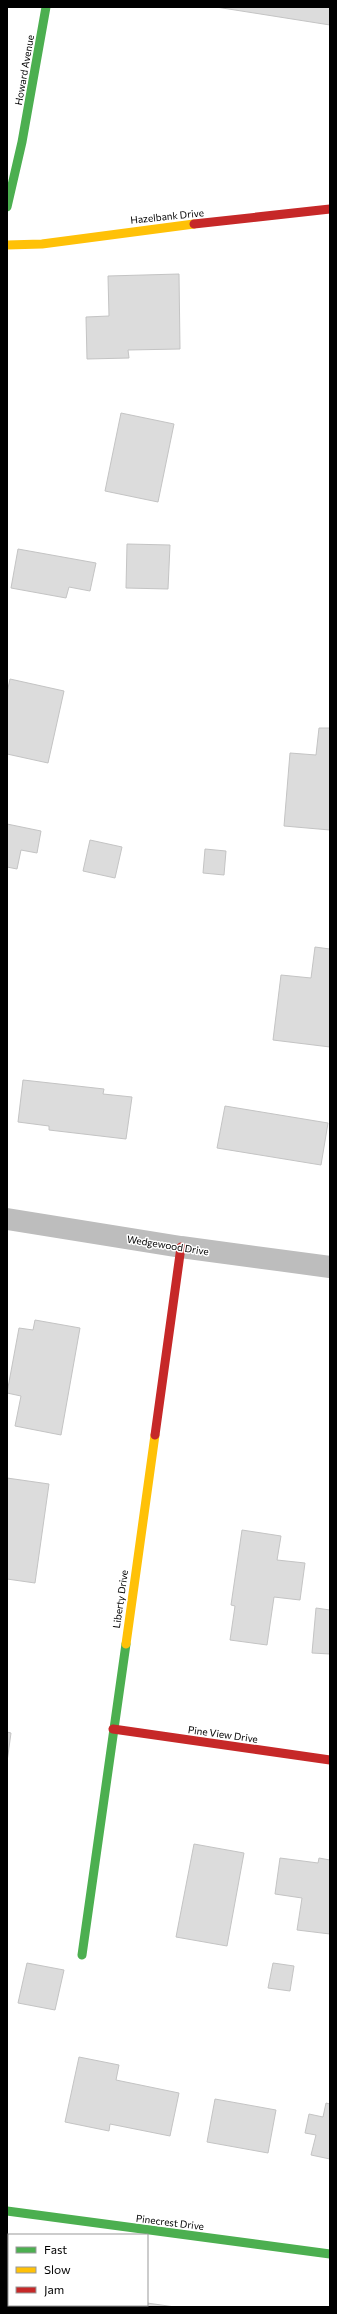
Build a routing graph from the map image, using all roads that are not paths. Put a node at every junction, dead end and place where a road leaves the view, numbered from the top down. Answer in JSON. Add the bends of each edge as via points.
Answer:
{"nodes":[{"id":1,"x":46,"y":7,"type":"edge"},
{"id":2,"x":7,"y":207,"type":"edge"},
{"id":3,"x":330,"y":209,"type":"edge"},
{"id":4,"x":7,"y":245,"type":"edge"},
{"id":5,"x":7,"y":1219,"type":"edge"},
{"id":6,"x":181,"y":1247,"type":"junction"},
{"id":7,"x":330,"y":1267,"type":"edge"},
{"id":8,"x":113,"y":1729,"type":"junction"},
{"id":9,"x":330,"y":1760,"type":"edge"},
{"id":10,"x":82,"y":1955,"type":"dead end"},
{"id":11,"x":7,"y":2211,"type":"edge"},
{"id":12,"x":330,"y":2254,"type":"edge"}],
"edges":[{"from":1,"to":2,"type":"street","name":"Howard Avenue","via":[[22,142]]},
{"from":3,"to":4,"type":"street","name":"Hazelbank Drive","via":[[131,231],[42,244]]},
{"from":5,"to":6,"type":"street","name":"Wedgewood Drive"},
{"from":6,"to":7,"type":"street","name":"Wedgewood Drive"},
{"from":6,"to":8,"type":"street","name":"Liberty Drive"},
{"from":8,"to":9,"type":"street","name":"Pine View Drive"},
{"from":8,"to":10,"type":"street","name":"Liberty Drive"},
{"from":11,"to":12,"type":"street","name":"Pinecrest Drive"}]}
